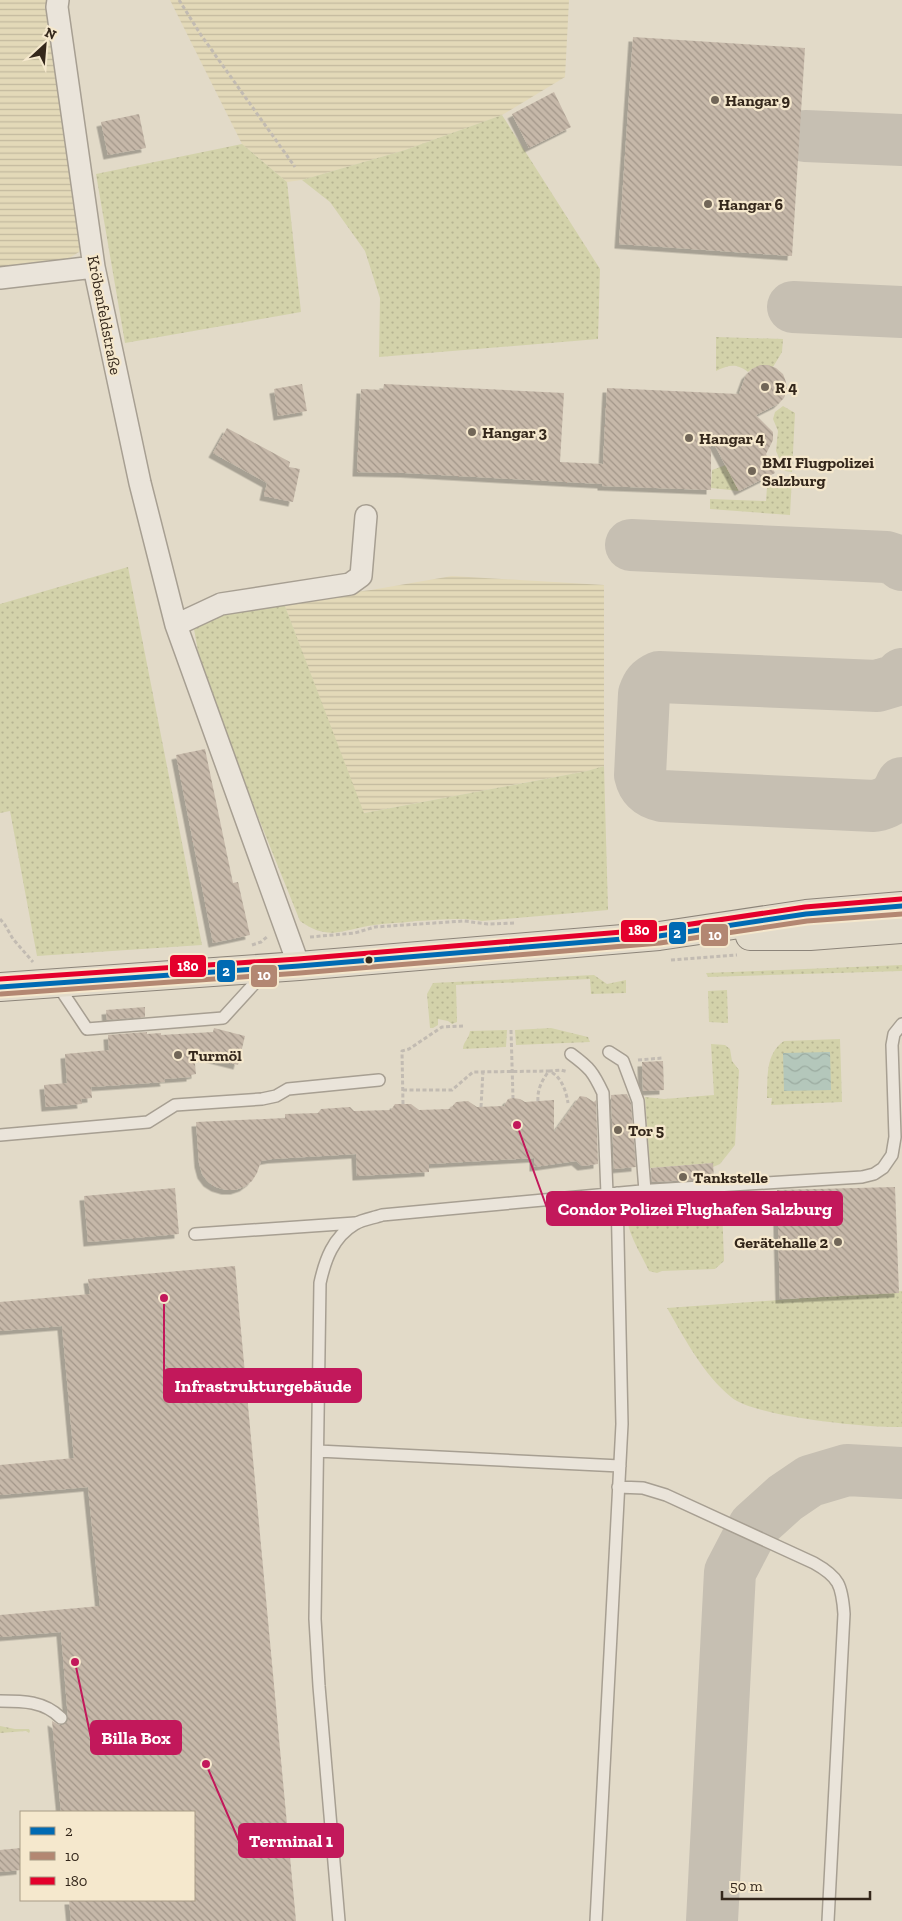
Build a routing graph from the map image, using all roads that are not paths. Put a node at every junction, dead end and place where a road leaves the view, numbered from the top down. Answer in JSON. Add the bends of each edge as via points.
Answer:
{"nodes":[{"id":1,"x":58,"y":0,"type":"edge"},
{"id":2,"x":94,"y":267,"type":"junction"},
{"id":3,"x":0,"y":278,"type":"edge"},
{"id":4,"x":366,"y":516,"type":"dead end"},
{"id":5,"x":176,"y":625,"type":"junction"},
{"id":6,"x":902,"y":906,"type":"edge"},
{"id":7,"x":902,"y":929,"type":"edge"},
{"id":8,"x":659,"y":936,"type":"junction"},
{"id":9,"x":299,"y":966,"type":"junction"},
{"id":10,"x":270,"y":968,"type":"junction"},
{"id":11,"x":56,"y":982,"type":"junction"},
{"id":12,"x":0,"y":987,"type":"edge"},
{"id":13,"x":902,"y":1024,"type":"edge"},
{"id":14,"x":609,"y":1052,"type":"dead end"},
{"id":15,"x":571,"y":1054,"type":"dead end"},
{"id":16,"x":380,"y":1080,"type":"dead end"},
{"id":17,"x":0,"y":1135,"type":"edge"},
{"id":18,"x":645,"y":1191,"type":"junction"},
{"id":19,"x":612,"y":1194,"type":"junction"},
{"id":20,"x":356,"y":1223,"type":"junction"},
{"id":21,"x":195,"y":1234,"type":"dead end"},
{"id":22,"x":318,"y":1452,"type":"junction"},
{"id":23,"x":620,"y":1466,"type":"junction"},
{"id":24,"x":618,"y":1487,"type":"junction"},
{"id":25,"x":0,"y":1701,"type":"edge"},
{"id":26,"x":61,"y":1718,"type":"dead end"},
{"id":27,"x":339,"y":1921,"type":"edge"},
{"id":28,"x":596,"y":1921,"type":"edge"},
{"id":29,"x":828,"y":1921,"type":"edge"}],
"edges":[{"from":1,"to":2,"type":"street","name":"Kröbenfeldstraße"},
{"from":2,"to":3,"type":"street"},
{"from":2,"to":5,"type":"street","name":"Kröbenfeldstraße","via":[[140,483]]},
{"from":4,"to":5,"type":"street","via":[[361,576],[350,584],[221,604]]},
{"from":5,"to":9,"type":"street","name":"Kröbenfeldstraße"},
{"from":6,"to":8,"type":"main road","via":[[806,914]]},
{"from":7,"to":8,"type":"main road","via":[[810,936]]},
{"from":8,"to":9,"type":"main road"},
{"from":9,"to":10,"type":"main road"},
{"from":10,"to":11,"type":"main road"},
{"from":10,"to":11,"type":"lane","via":[[223,1018],[87,1029]]},
{"from":11,"to":12,"type":"main road"},
{"from":13,"to":18,"type":"lane","via":[[894,1034],[892,1045],[892,1155],[874,1174],[862,1178]]},
{"from":14,"to":18,"type":"lane","via":[[623,1060],[638,1101]]},
{"from":15,"to":19,"type":"lane","via":[[588,1067],[603,1093]]},
{"from":16,"to":17,"type":"lane","via":[[288,1089],[262,1099],[175,1105],[148,1122]]},
{"from":18,"to":19,"type":"lane"},
{"from":19,"to":20,"type":"lane","via":[[382,1215]]},
{"from":19,"to":23,"type":"lane","via":[[622,1424]]},
{"from":20,"to":21,"type":"lane"},
{"from":20,"to":22,"type":"lane","via":[[338,1238],[326,1258],[320,1283]]},
{"from":22,"to":23,"type":"lane"},
{"from":22,"to":27,"type":"lane","via":[[315,1619]]},
{"from":23,"to":24,"type":"lane"},
{"from":24,"to":28,"type":"lane"},
{"from":24,"to":29,"type":"lane","via":[[643,1488],[666,1495],[814,1562],[828,1570],[843,1592]]},
{"from":25,"to":26,"type":"lane","via":[[31,1701]]}]}
